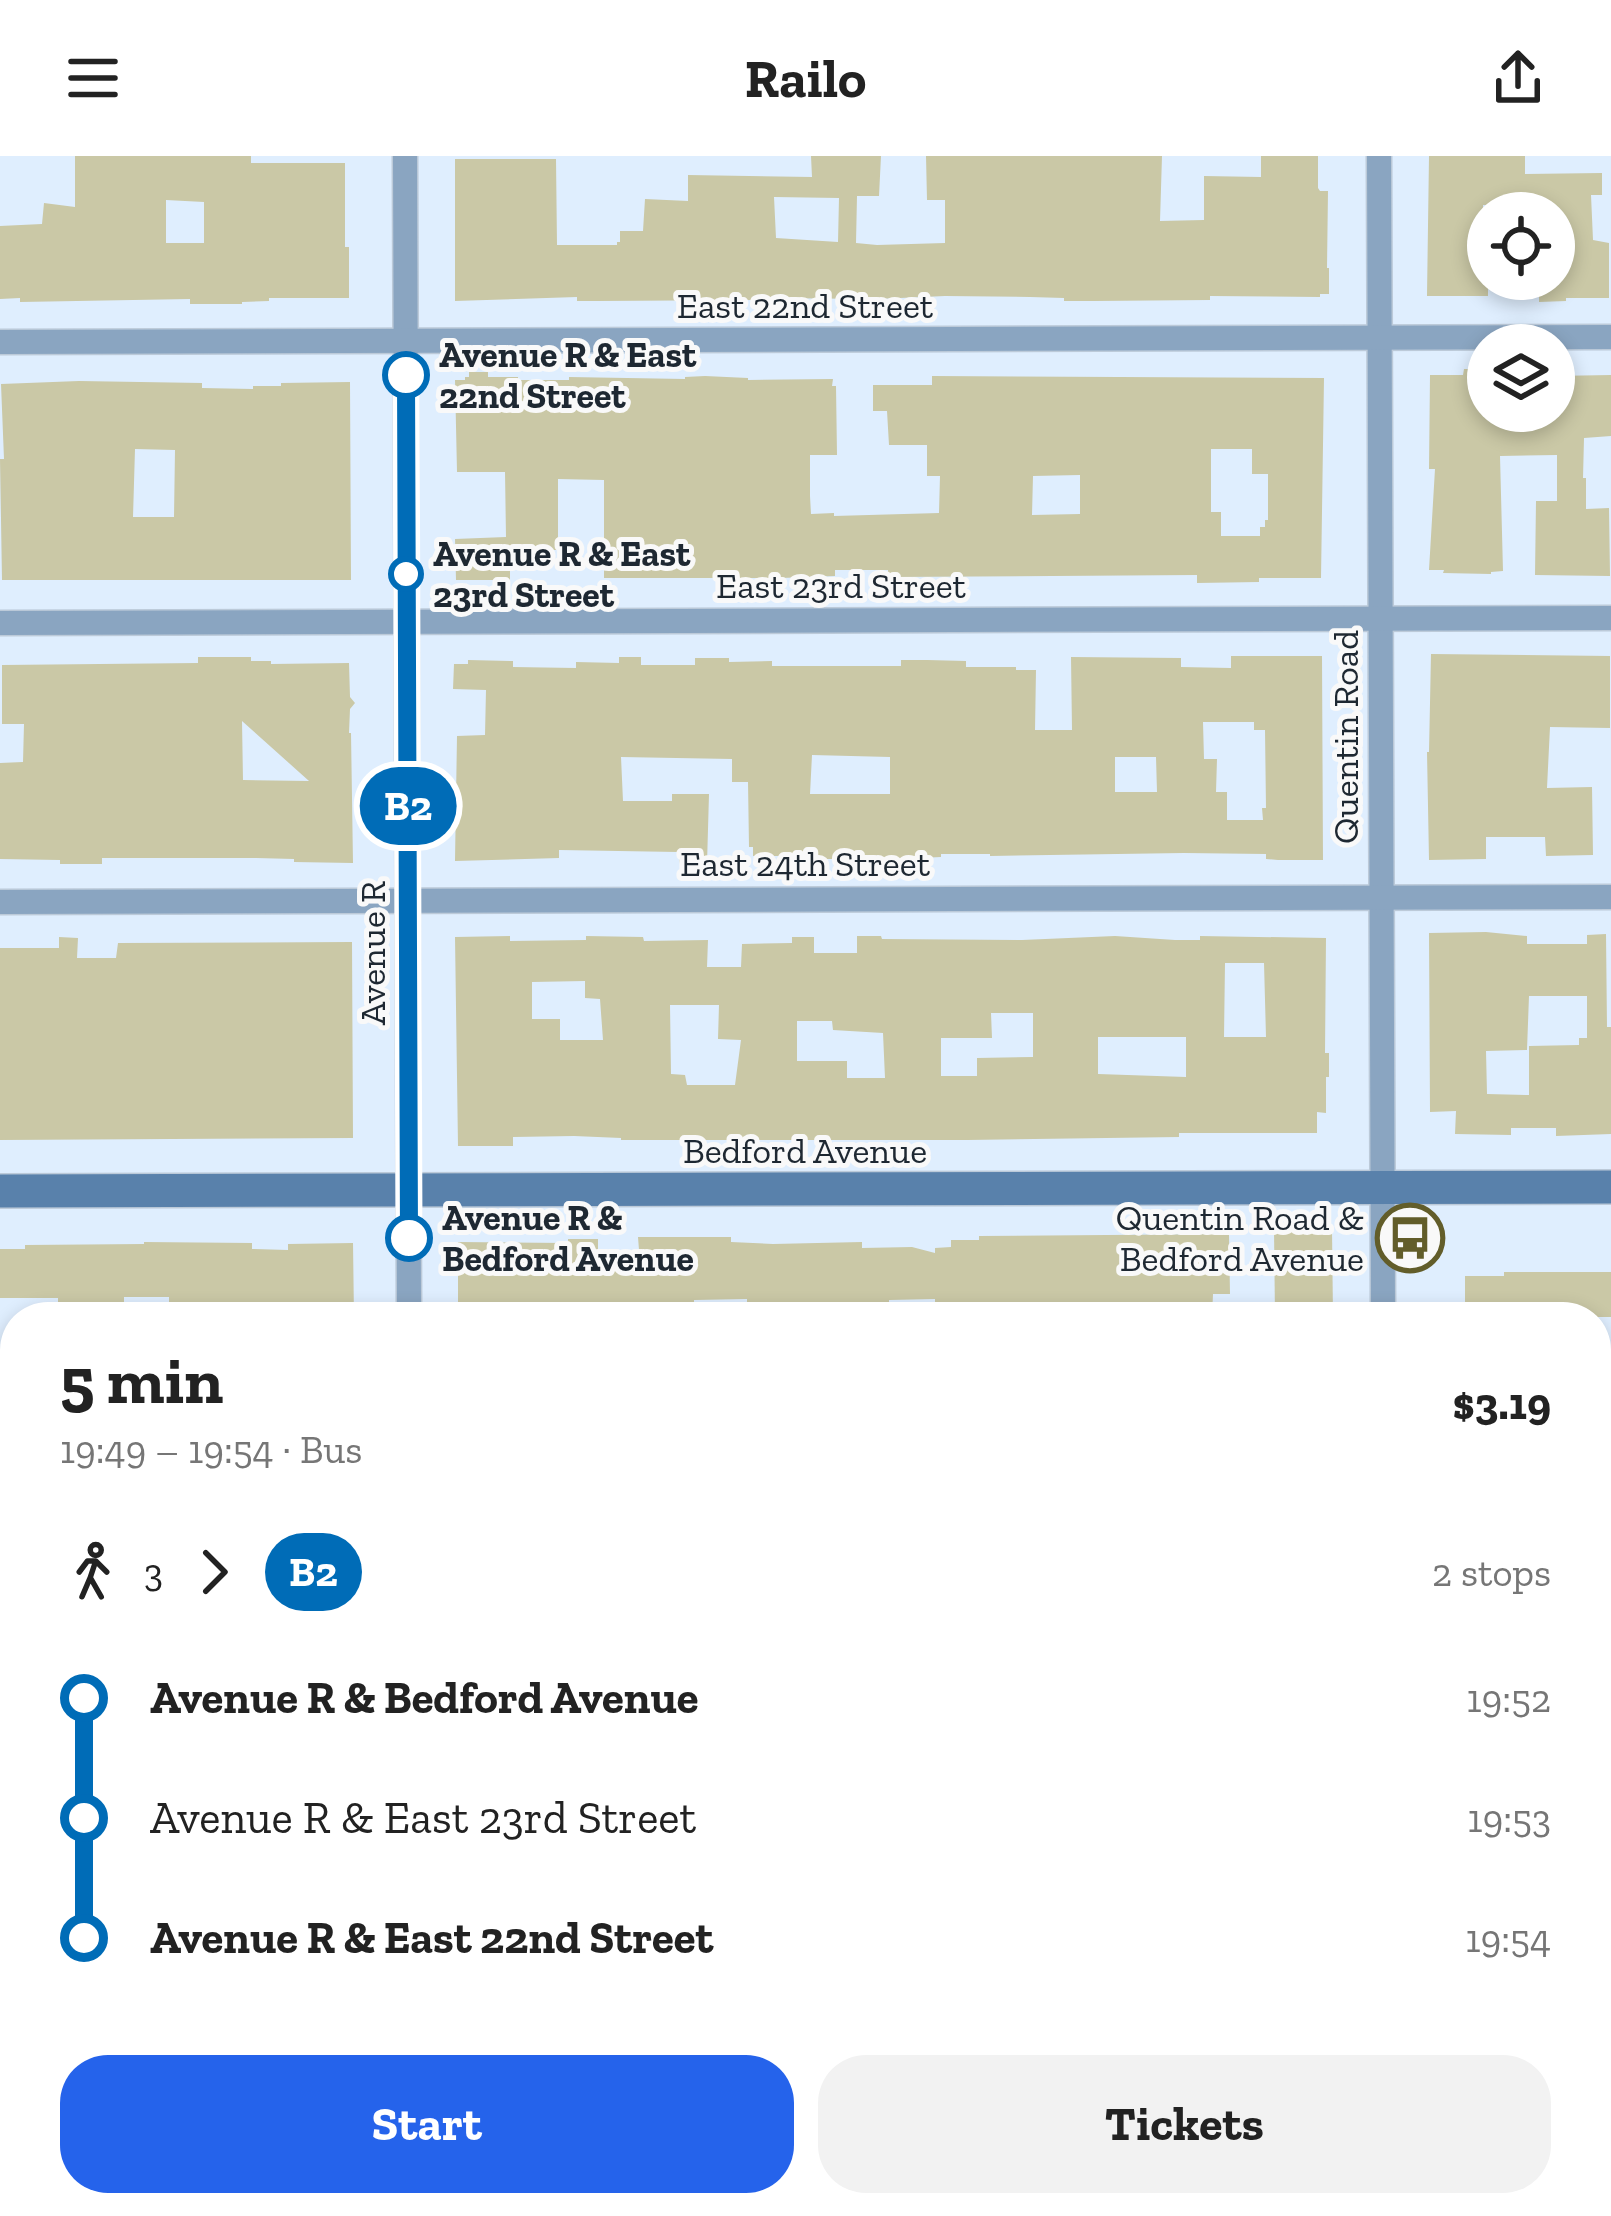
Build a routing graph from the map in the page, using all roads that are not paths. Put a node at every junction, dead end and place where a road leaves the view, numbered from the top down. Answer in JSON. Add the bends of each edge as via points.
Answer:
{"nodes":[{"id":1,"x":405,"y":156,"type":"edge"},
{"id":2,"x":1379,"y":156,"type":"edge"},
{"id":3,"x":1611,"y":338,"type":"edge"},
{"id":4,"x":1379,"y":339,"type":"junction"},
{"id":5,"x":406,"y":342,"type":"junction"},
{"id":6,"x":0,"y":343,"type":"edge"},
{"id":7,"x":1381,"y":618,"type":"junction"},
{"id":8,"x":1611,"y":618,"type":"edge"},
{"id":9,"x":407,"y":622,"type":"junction"},
{"id":10,"x":0,"y":623,"type":"edge"},
{"id":11,"x":1611,"y":897,"type":"edge"},
{"id":12,"x":1381,"y":898,"type":"junction"},
{"id":13,"x":408,"y":900,"type":"junction"},
{"id":14,"x":0,"y":902,"type":"edge"},
{"id":15,"x":1611,"y":1187,"type":"edge"},
{"id":16,"x":1382,"y":1188,"type":"junction"},
{"id":17,"x":409,"y":1190,"type":"junction"},
{"id":18,"x":0,"y":1191,"type":"edge"},
{"id":19,"x":410,"y":1302,"type":"edge"},
{"id":20,"x":1383,"y":1302,"type":"edge"}],
"edges":[{"from":1,"to":5,"type":"street","name":"Avenue R"},
{"from":2,"to":4,"type":"street","name":"Quentin Road"},
{"from":3,"to":4,"type":"street","name":"East 22nd Street"},
{"from":4,"to":5,"type":"street","name":"East 22nd Street"},
{"from":4,"to":7,"type":"street","name":"Quentin Road"},
{"from":5,"to":6,"type":"street","name":"East 22nd Street"},
{"from":5,"to":9,"type":"street","name":"Avenue R"},
{"from":7,"to":8,"type":"street","name":"East 23rd Street"},
{"from":7,"to":9,"type":"street","name":"East 23rd Street"},
{"from":7,"to":12,"type":"street","name":"Quentin Road"},
{"from":9,"to":10,"type":"street","name":"East 23rd Street"},
{"from":9,"to":13,"type":"street","name":"Avenue R"},
{"from":11,"to":12,"type":"street","name":"East 24th Street"},
{"from":12,"to":13,"type":"street","name":"East 24th Street"},
{"from":12,"to":16,"type":"street","name":"Quentin Road"},
{"from":13,"to":14,"type":"street","name":"East 24th Street"},
{"from":13,"to":17,"type":"street","name":"Avenue R"},
{"from":15,"to":16,"type":"main road","name":"Bedford Avenue"},
{"from":16,"to":17,"type":"main road","name":"Bedford Avenue"},
{"from":16,"to":20,"type":"street","name":"Quentin Road"},
{"from":17,"to":18,"type":"main road","name":"Bedford Avenue"},
{"from":17,"to":19,"type":"street","name":"Avenue R"}]}
